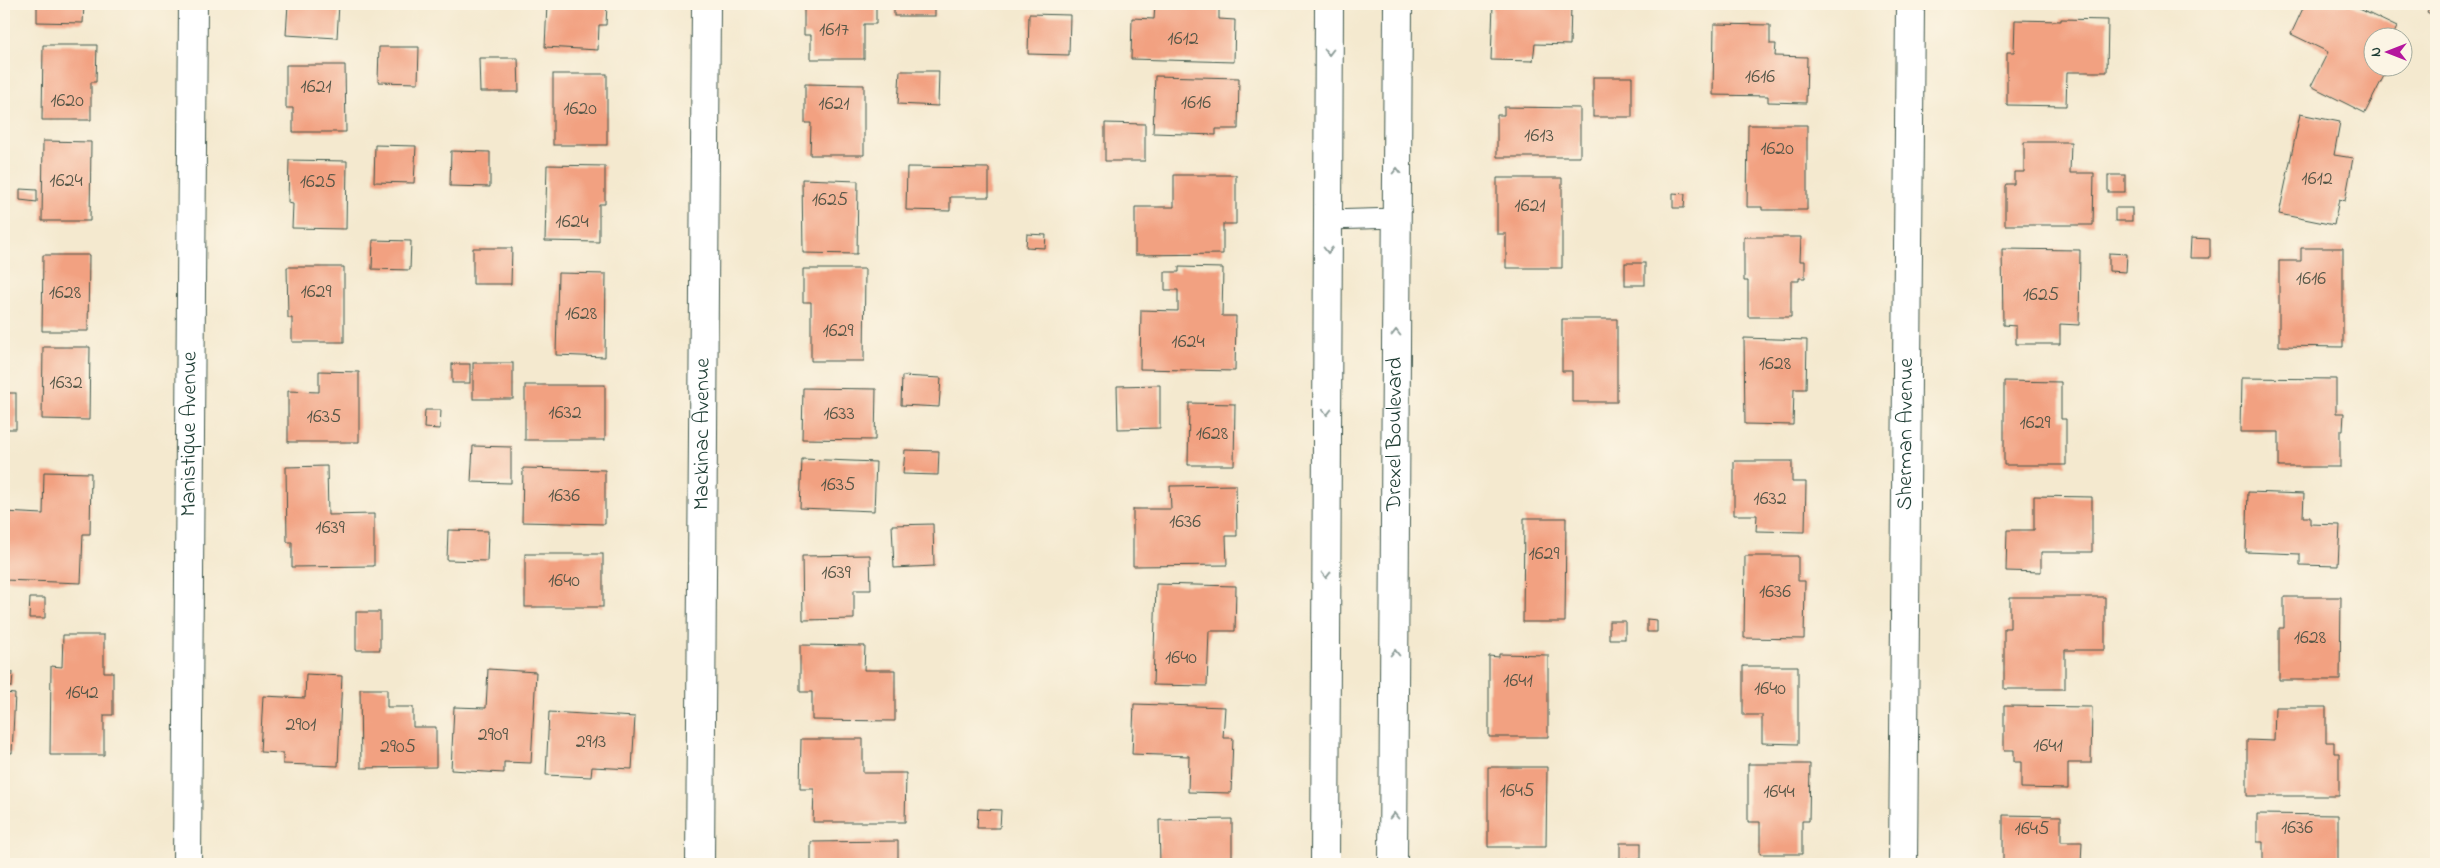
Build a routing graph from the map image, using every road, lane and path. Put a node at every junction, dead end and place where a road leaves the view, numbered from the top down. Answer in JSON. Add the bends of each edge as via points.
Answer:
{"nodes":[{"id":1,"x":193,"y":4,"type":"edge"},
{"id":2,"x":706,"y":4,"type":"edge"},
{"id":3,"x":1329,"y":4,"type":"edge"},
{"id":4,"x":1398,"y":4,"type":"edge"},
{"id":5,"x":1910,"y":4,"type":"edge"},
{"id":6,"x":1397,"y":218,"type":"junction"},
{"id":7,"x":1328,"y":220,"type":"junction"},
{"id":8,"x":187,"y":864,"type":"edge"},
{"id":9,"x":700,"y":864,"type":"edge"},
{"id":10,"x":1325,"y":864,"type":"edge"},
{"id":11,"x":1394,"y":864,"type":"edge"},
{"id":12,"x":1903,"y":864,"type":"edge"}],
"edges":[{"from":1,"to":8,"type":"street","name":"Manistique Avenue"},
{"from":2,"to":9,"type":"street","name":"Mackinac Avenue"},
{"from":3,"to":7,"type":"street","one_way":true},
{"from":6,"to":4,"type":"street","name":"Drexel Boulevard","one_way":true},
{"from":5,"to":12,"type":"street","name":"Sherman Avenue"},
{"from":6,"to":7,"type":"lane"},
{"from":11,"to":6,"type":"street","name":"Drexel Boulevard","one_way":true},
{"from":7,"to":10,"type":"street","one_way":true}]}
